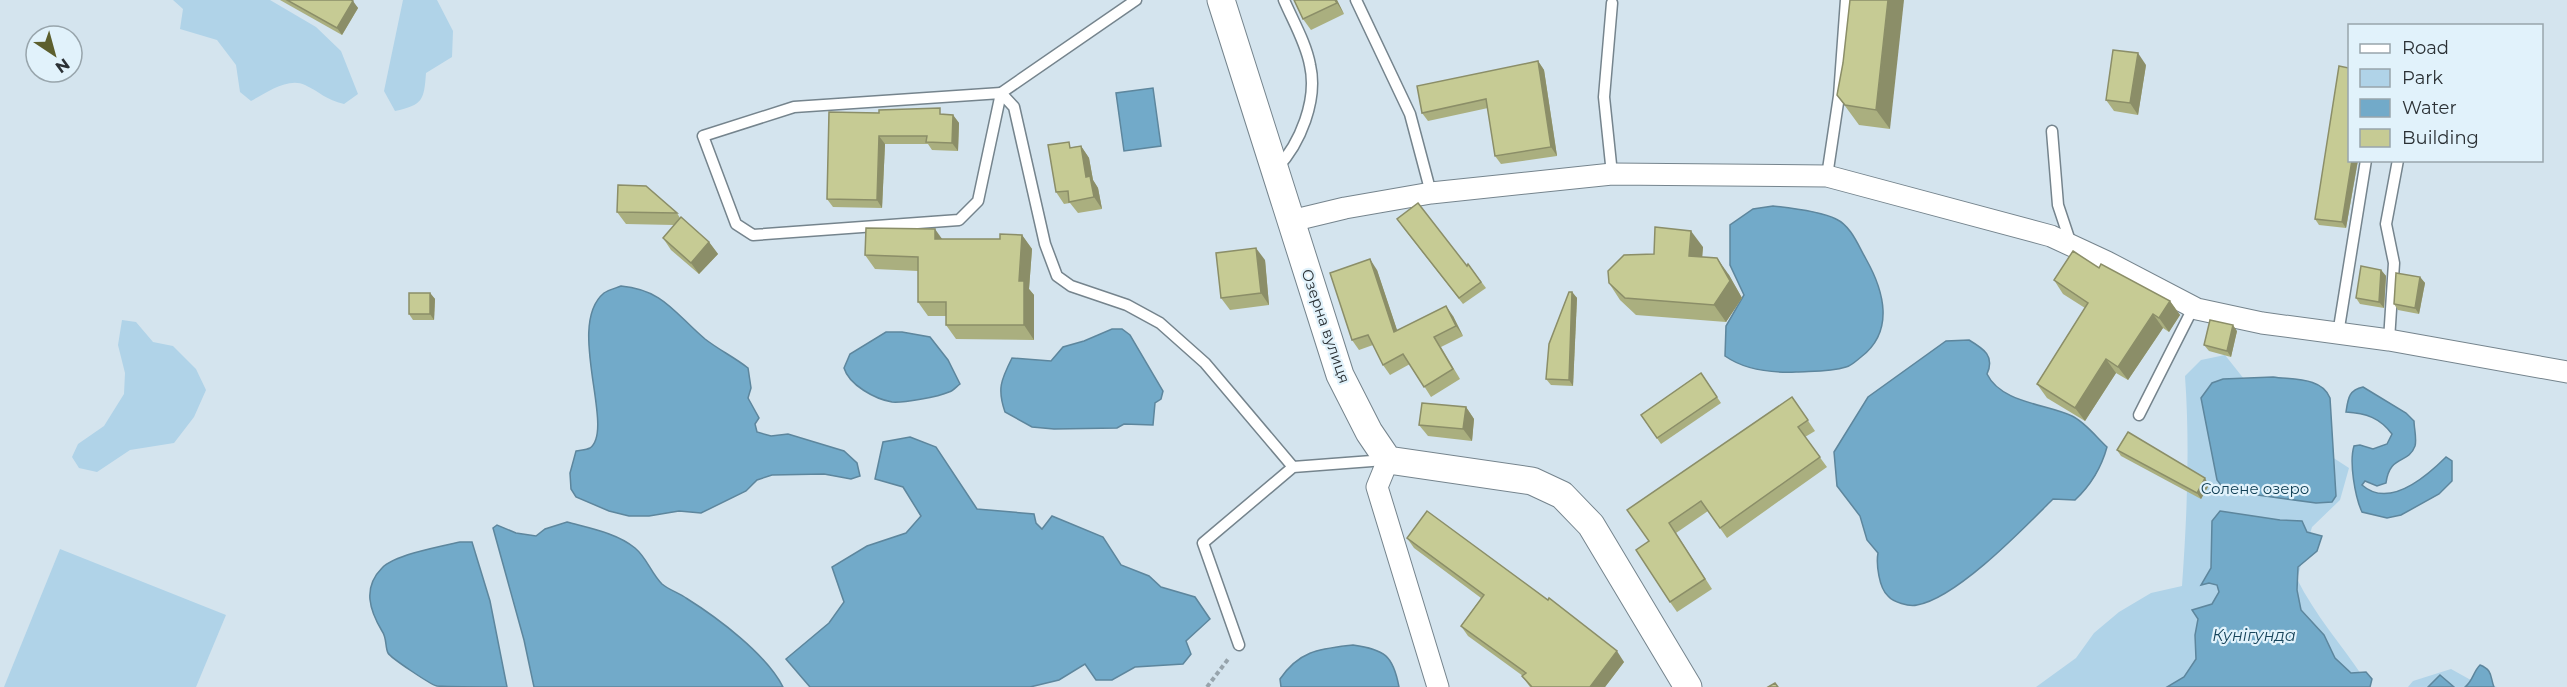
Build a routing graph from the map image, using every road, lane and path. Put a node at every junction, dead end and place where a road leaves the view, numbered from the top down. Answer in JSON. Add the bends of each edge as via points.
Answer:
{"nodes":[{"id":1,"x":1136,"y":0,"type":"edge"},
{"id":2,"x":1221,"y":0,"type":"edge"},
{"id":3,"x":1284,"y":0,"type":"edge"},
{"id":4,"x":1356,"y":0,"type":"edge"},
{"id":5,"x":1846,"y":0,"type":"edge"},
{"id":6,"x":1612,"y":3,"type":"dead end"},
{"id":7,"x":1001,"y":93,"type":"junction"},
{"id":8,"x":2052,"y":131,"type":"dead end"},
{"id":9,"x":2366,"y":162,"type":"edge"},
{"id":10,"x":2398,"y":162,"type":"edge"},
{"id":11,"x":1275,"y":171,"type":"junction"},
{"id":12,"x":1612,"y":174,"type":"junction"},
{"id":13,"x":1827,"y":176,"type":"junction"},
{"id":14,"x":1431,"y":193,"type":"junction"},
{"id":15,"x":1291,"y":221,"type":"junction"},
{"id":16,"x":2071,"y":245,"type":"junction"},
{"id":17,"x":2197,"y":309,"type":"junction"},
{"id":18,"x":2338,"y":334,"type":"junction"},
{"id":19,"x":2389,"y":340,"type":"junction"},
{"id":20,"x":2567,"y":372,"type":"edge"},
{"id":21,"x":2139,"y":415,"type":"dead end"},
{"id":22,"x":1388,"y":460,"type":"junction"},
{"id":23,"x":1293,"y":467,"type":"junction"},
{"id":24,"x":1239,"y":645,"type":"joint"},
{"id":25,"x":1207,"y":687,"type":"edge"},
{"id":26,"x":1438,"y":687,"type":"edge"},
{"id":27,"x":1688,"y":687,"type":"edge"}],
"edges":[{"from":1,"to":7,"type":"lane"},
{"from":2,"to":11,"type":"street","name":"Озерна вулиця"},
{"from":3,"to":11,"type":"lane","via":[[1310,65],[1311,86],[1300,136]]},
{"from":4,"to":14,"type":"lane","via":[[1410,114]]},
{"from":5,"to":13,"type":"lane","via":[[1839,96]]},
{"from":6,"to":12,"type":"lane","via":[[1604,97]]},
{"from":7,"to":7,"type":"lane","via":[[978,201],[959,220],[753,235],[736,224],[703,136],[794,107]]},
{"from":7,"to":23,"type":"lane","via":[[1014,107],[1045,244],[1057,276],[1071,286],[1127,304],[1160,323],[1205,363]]},
{"from":8,"to":16,"type":"lane","via":[[2058,205]]},
{"from":9,"to":18,"type":"lane"},
{"from":10,"to":19,"type":"lane","via":[[2386,224],[2394,263]]},
{"from":11,"to":15,"type":"street","name":"Озерна вулиця"},
{"from":12,"to":13,"type":"street"},
{"from":12,"to":14,"type":"street"},
{"from":13,"to":16,"type":"street","via":[[2051,236]]},
{"from":14,"to":15,"type":"street","via":[[1345,207]]},
{"from":15,"to":22,"type":"street","name":"Озерна вулиця","via":[[1340,375]]},
{"from":16,"to":17,"type":"street"},
{"from":17,"to":18,"type":"street"},
{"from":17,"to":21,"type":"lane"},
{"from":18,"to":19,"type":"street"},
{"from":19,"to":20,"type":"street"},
{"from":22,"to":23,"type":"lane"},
{"from":22,"to":26,"type":"street","via":[[1377,487]]},
{"from":22,"to":27,"type":"street","via":[[1532,481],[1562,495],[1591,525]]},
{"from":23,"to":24,"type":"lane","via":[[1203,543]]},
{"from":24,"to":25,"type":"path"}]}
